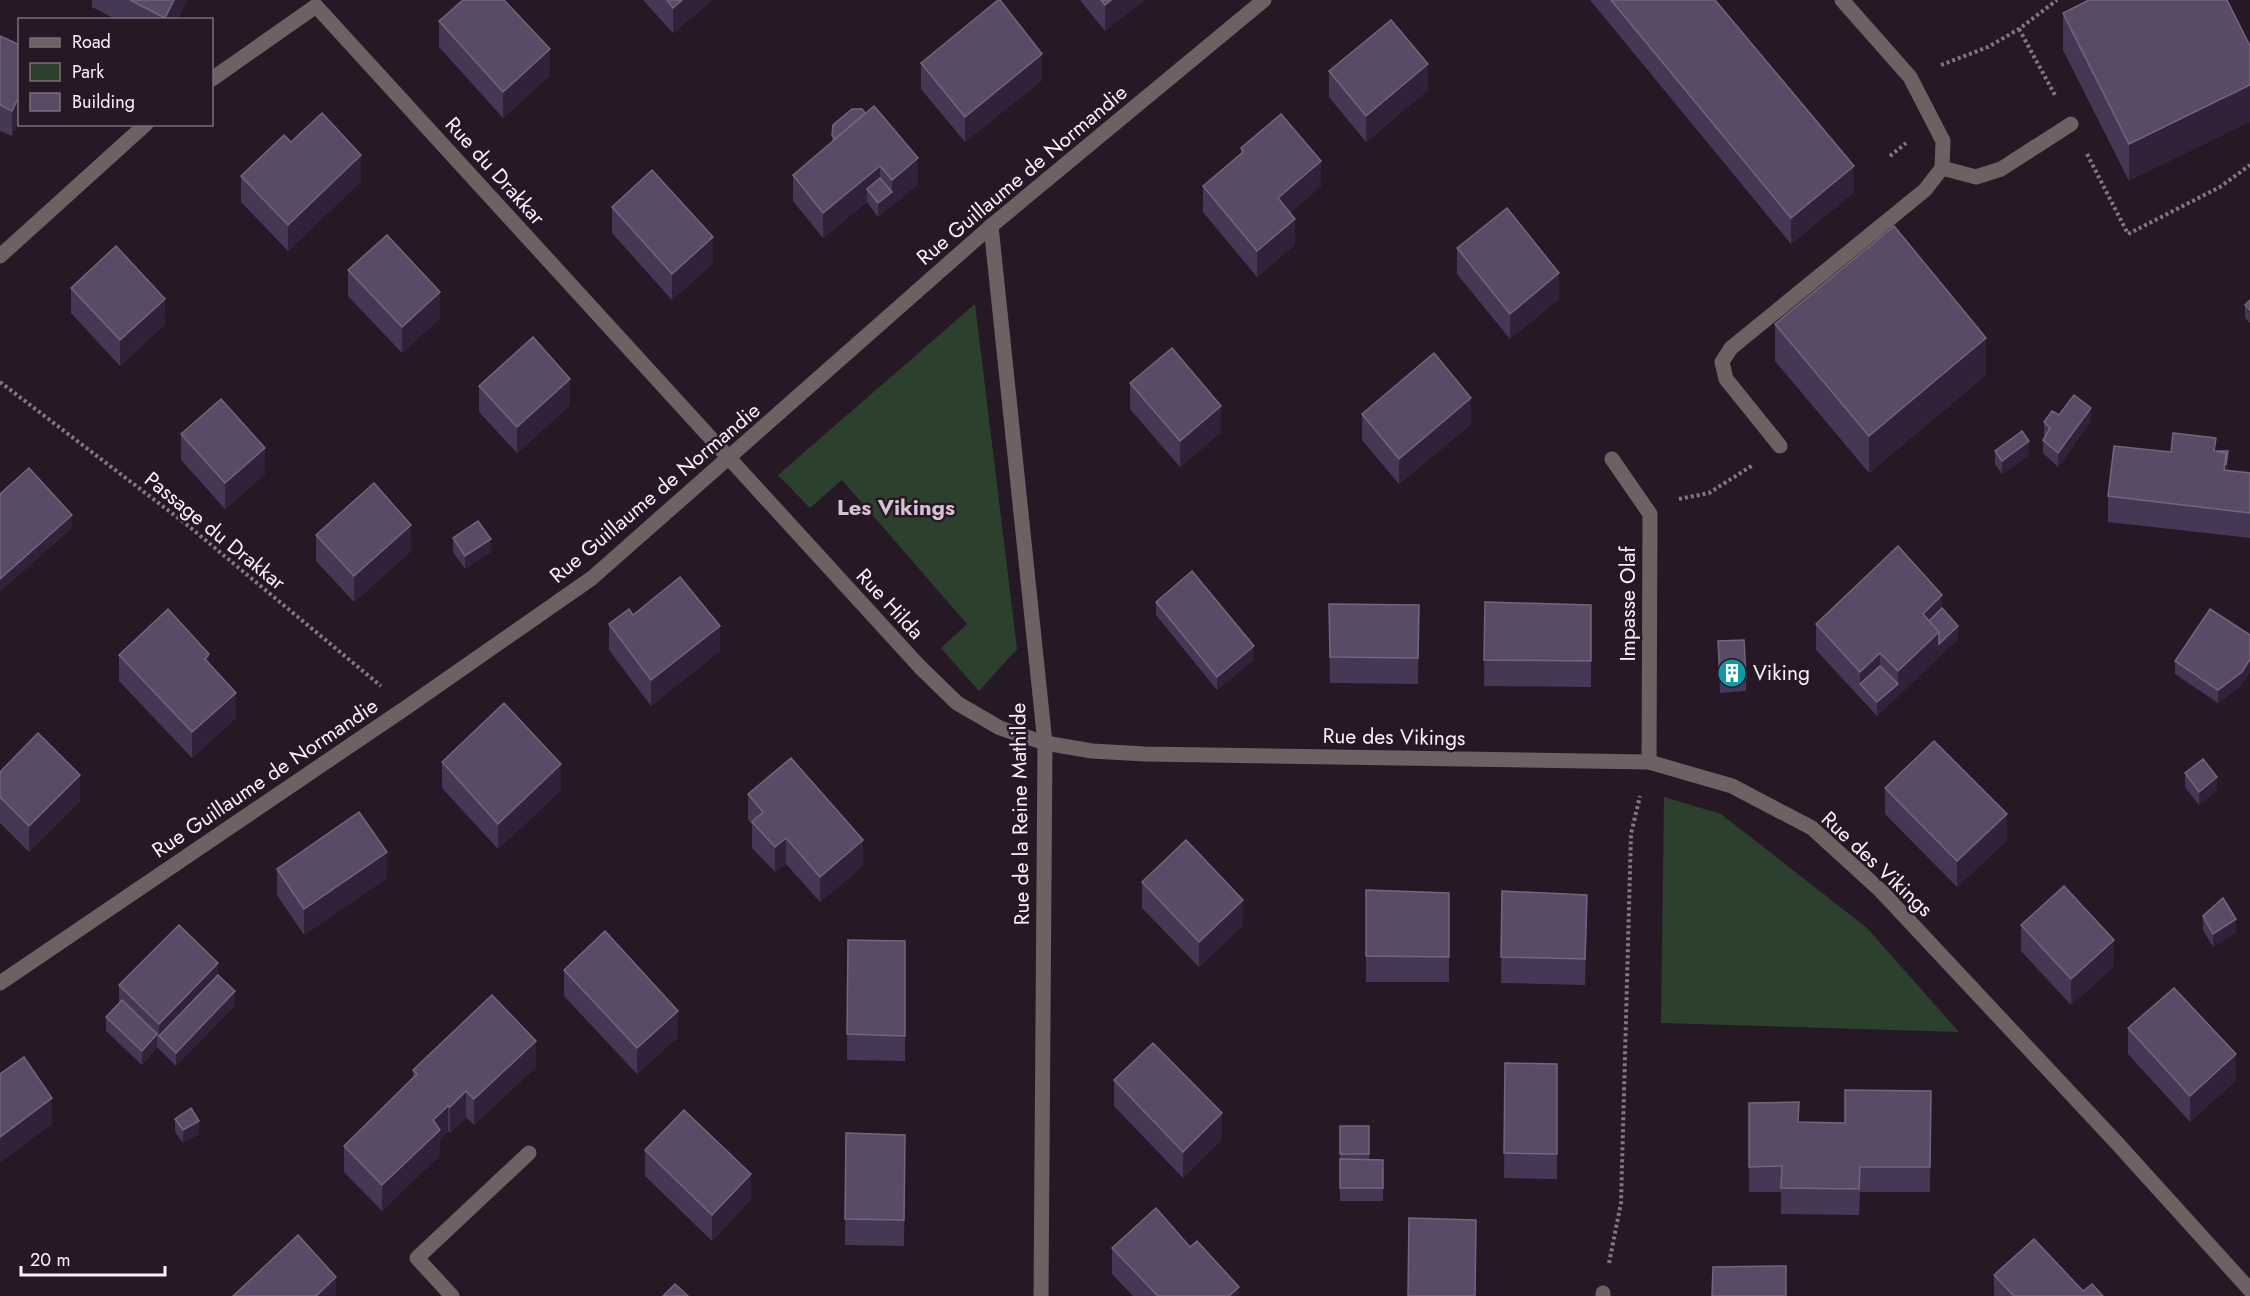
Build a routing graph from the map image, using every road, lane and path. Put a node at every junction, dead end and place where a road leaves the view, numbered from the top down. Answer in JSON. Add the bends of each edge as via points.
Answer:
{"nodes":[{"id":1,"x":1264,"y":0,"type":"edge"},
{"id":2,"x":1842,"y":0,"type":"edge"},
{"id":3,"x":2057,"y":0,"type":"edge"},
{"id":4,"x":321,"y":3,"type":"edge"},
{"id":5,"x":2019,"y":29,"type":"junction"},
{"id":6,"x":1910,"y":77,"type":"junction"},
{"id":7,"x":213,"y":78,"type":"edge"},
{"id":8,"x":2072,"y":124,"type":"junction"},
{"id":9,"x":144,"y":126,"type":"edge"},
{"id":10,"x":2250,"y":165,"type":"edge"},
{"id":11,"x":1942,"y":168,"type":"junction"},
{"id":12,"x":991,"y":226,"type":"junction"},
{"id":13,"x":0,"y":256,"type":"edge"},
{"id":14,"x":0,"y":382,"type":"edge"},
{"id":15,"x":1780,"y":446,"type":"dead end"},
{"id":16,"x":1612,"y":459,"type":"dead end"},
{"id":17,"x":729,"y":460,"type":"junction"},
{"id":18,"x":1746,"y":470,"type":"dead end"},
{"id":19,"x":1650,"y":514,"type":"junction"},
{"id":20,"x":407,"y":708,"type":"junction"},
{"id":21,"x":1045,"y":743,"type":"junction"},
{"id":22,"x":1648,"y":762,"type":"junction"},
{"id":23,"x":0,"y":983,"type":"edge"},
{"id":24,"x":529,"y":1153,"type":"dead end"},
{"id":25,"x":2250,"y":1290,"type":"edge"},
{"id":26,"x":1603,"y":1294,"type":"edge"},
{"id":27,"x":452,"y":1296,"type":"edge"},
{"id":28,"x":1041,"y":1296,"type":"edge"}],
"edges":[{"from":1,"to":12,"type":"street","name":"Rue Guillaume de Normandie"},
{"from":2,"to":6,"type":"street"},
{"from":3,"to":5,"type":"path"},
{"from":4,"to":7,"type":"street","name":"Rue du Drakkar"},
{"from":4,"to":17,"type":"street","name":"Rue du Drakkar"},
{"from":5,"to":6,"type":"path","via":[[1988,47]]},
{"from":5,"to":8,"type":"path"},
{"from":6,"to":11,"type":"street","via":[[1943,141]]},
{"from":8,"to":10,"type":"path","via":[[2128,234],[2220,187]]},
{"from":8,"to":11,"type":"street","via":[[2001,169],[1976,177]]},
{"from":9,"to":13,"type":"street"},
{"from":11,"to":15,"type":"street","via":[[1925,190],[1731,348],[1722,362],[1726,379]]},
{"from":12,"to":17,"type":"street","name":"Rue Guillaume de Normandie"},
{"from":12,"to":21,"type":"street","name":"Rue de la Reine Mathilde"},
{"from":14,"to":20,"type":"path","name":"Passage du Drakkar","via":[[186,524]]},
{"from":16,"to":19,"type":"street"},
{"from":17,"to":20,"type":"street","name":"Rue Guillaume de Normandie","via":[[592,578]]},
{"from":17,"to":21,"type":"street","name":"Rue Hilda","via":[[957,704],[1000,728]]},
{"from":18,"to":19,"type":"path","via":[[1709,493],[1669,502]]},
{"from":19,"to":22,"type":"street","name":"Impasse Olaf"},
{"from":20,"to":23,"type":"street","name":"Rue Guillaume de Normandie"},
{"from":21,"to":22,"type":"street","name":"Rue des Vikings","via":[[1145,754]]},
{"from":21,"to":28,"type":"street","name":"Rue de la Reine Mathilde"},
{"from":22,"to":25,"type":"street","name":"Rue des Vikings","via":[[1732,786],[1812,828],[1881,891]]},
{"from":22,"to":26,"type":"path","via":[[1631,834],[1622,1203]]},
{"from":24,"to":27,"type":"street","via":[[417,1258]]}]}
